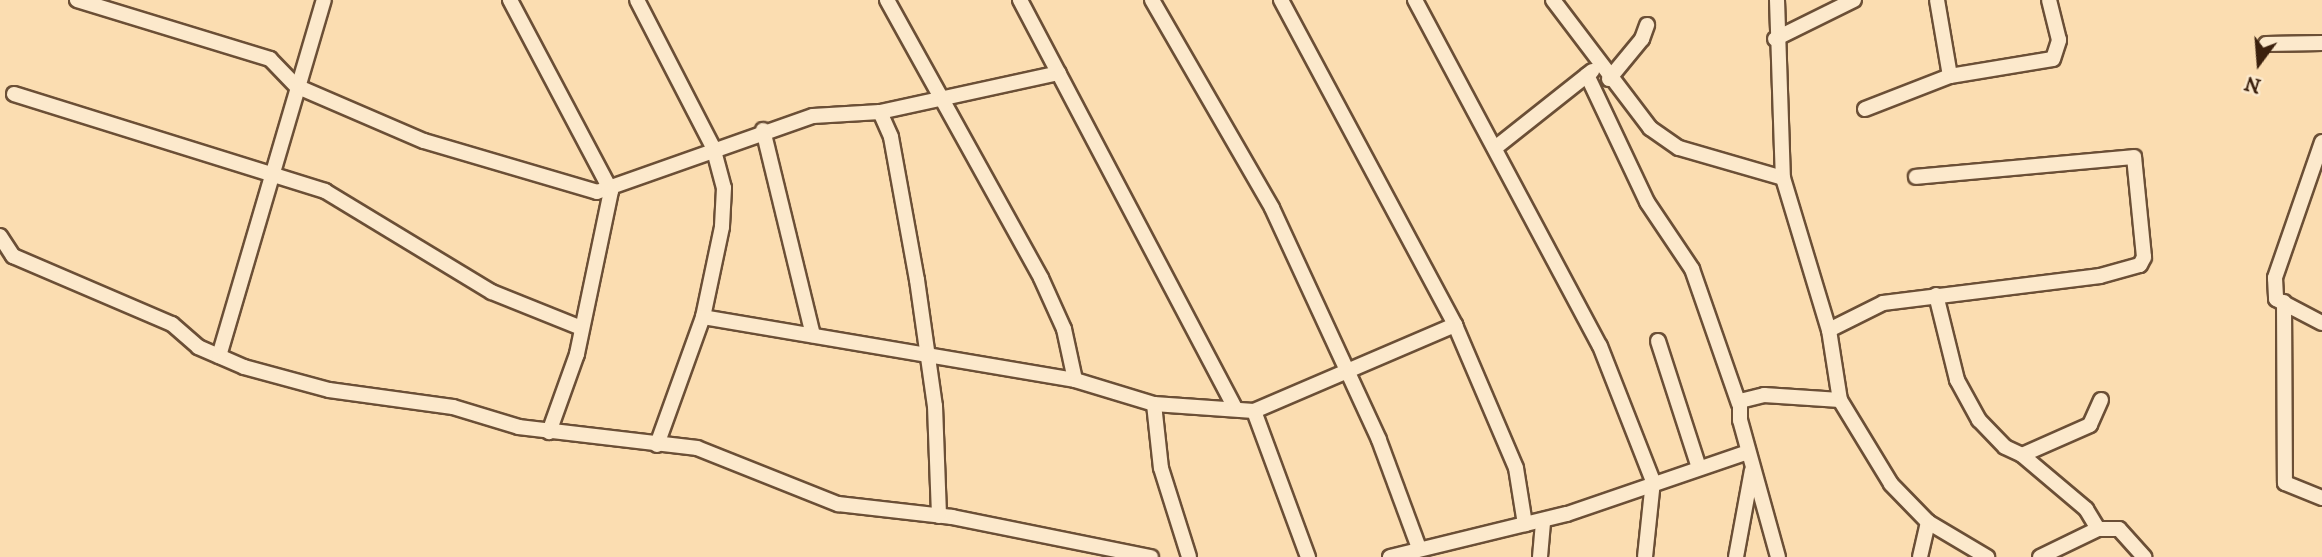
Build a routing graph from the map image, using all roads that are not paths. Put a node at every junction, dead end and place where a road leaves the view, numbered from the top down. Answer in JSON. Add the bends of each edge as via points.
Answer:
{"nodes":[{"id":1,"x":78,"y":0,"type":"edge"},
{"id":2,"x":324,"y":0,"type":"edge"},
{"id":3,"x":510,"y":0,"type":"edge"},
{"id":4,"x":637,"y":0,"type":"edge"},
{"id":5,"x":887,"y":0,"type":"edge"},
{"id":6,"x":1020,"y":0,"type":"edge"},
{"id":7,"x":1152,"y":0,"type":"edge"},
{"id":8,"x":1281,"y":0,"type":"edge"},
{"id":9,"x":1415,"y":0,"type":"edge"},
{"id":10,"x":1553,"y":0,"type":"edge"},
{"id":11,"x":1777,"y":0,"type":"edge"},
{"id":12,"x":1854,"y":0,"type":"edge"},
{"id":13,"x":1937,"y":0,"type":"edge"},
{"id":14,"x":2049,"y":0,"type":"edge"},
{"id":15,"x":1647,"y":25,"type":"dead end"},
{"id":16,"x":1775,"y":39,"type":"junction"},
{"id":17,"x":2322,"y":43,"type":"edge"},
{"id":18,"x":2266,"y":44,"type":"dead end"},
{"id":19,"x":1593,"y":70,"type":"junction"},
{"id":20,"x":1059,"y":73,"type":"junction"},
{"id":21,"x":1950,"y":76,"type":"junction"},
{"id":22,"x":1609,"y":79,"type":"junction"},
{"id":23,"x":296,"y":86,"type":"junction"},
{"id":24,"x":14,"y":94,"type":"dead end"},
{"id":25,"x":944,"y":100,"type":"junction"},
{"id":26,"x":1866,"y":109,"type":"dead end"},
{"id":27,"x":880,"y":112,"type":"junction"},
{"id":28,"x":763,"y":130,"type":"junction"},
{"id":29,"x":2322,"y":142,"type":"edge"},
{"id":30,"x":713,"y":147,"type":"junction"},
{"id":31,"x":1495,"y":148,"type":"junction"},
{"id":32,"x":272,"y":175,"type":"junction"},
{"id":33,"x":1916,"y":177,"type":"dead end"},
{"id":34,"x":1783,"y":178,"type":"junction"},
{"id":35,"x":611,"y":191,"type":"junction"},
{"id":36,"x":0,"y":236,"type":"edge"},
{"id":37,"x":1936,"y":295,"type":"junction"},
{"id":38,"x":2284,"y":302,"type":"junction"},
{"id":39,"x":703,"y":317,"type":"junction"},
{"id":40,"x":2322,"y":323,"type":"edge"},
{"id":41,"x":1455,"y":325,"type":"junction"},
{"id":42,"x":579,"y":327,"type":"junction"},
{"id":43,"x":1829,"y":330,"type":"junction"},
{"id":44,"x":813,"y":335,"type":"junction"},
{"id":45,"x":1658,"y":341,"type":"dead end"},
{"id":46,"x":925,"y":352,"type":"junction"},
{"id":47,"x":219,"y":356,"type":"junction"},
{"id":48,"x":1348,"y":370,"type":"junction"},
{"id":49,"x":1075,"y":380,"type":"junction"},
{"id":50,"x":1840,"y":400,"type":"junction"},
{"id":51,"x":2101,"y":400,"type":"dead end"},
{"id":52,"x":1154,"y":404,"type":"junction"},
{"id":53,"x":1740,"y":404,"type":"junction"},
{"id":54,"x":1236,"y":407,"type":"junction"},
{"id":55,"x":1254,"y":411,"type":"junction"},
{"id":56,"x":549,"y":432,"type":"junction"},
{"id":57,"x":657,"y":445,"type":"junction"},
{"id":58,"x":1748,"y":452,"type":"junction"},
{"id":59,"x":2022,"y":455,"type":"junction"},
{"id":60,"x":1698,"y":465,"type":"junction"},
{"id":61,"x":1752,"y":469,"type":"junction"},
{"id":62,"x":1653,"y":481,"type":"junction"},
{"id":63,"x":2322,"y":498,"type":"edge"},
{"id":64,"x":940,"y":516,"type":"junction"},
{"id":65,"x":1543,"y":520,"type":"junction"},
{"id":66,"x":1928,"y":522,"type":"junction"},
{"id":67,"x":1525,"y":524,"type":"junction"},
{"id":68,"x":2098,"y":529,"type":"junction"},
{"id":69,"x":1419,"y":548,"type":"junction"},
{"id":70,"x":1151,"y":557,"type":"edge"},
{"id":71,"x":1189,"y":557,"type":"edge"},
{"id":72,"x":1308,"y":557,"type":"edge"},
{"id":73,"x":1390,"y":557,"type":"edge"},
{"id":74,"x":1540,"y":557,"type":"edge"},
{"id":75,"x":1645,"y":557,"type":"edge"},
{"id":76,"x":1736,"y":557,"type":"edge"},
{"id":77,"x":1778,"y":557,"type":"edge"},
{"id":78,"x":1920,"y":557,"type":"edge"},
{"id":79,"x":1987,"y":557,"type":"edge"},
{"id":80,"x":2040,"y":557,"type":"edge"},
{"id":81,"x":2144,"y":557,"type":"edge"}],
"edges":[{"from":1,"to":23,"type":"street","via":[[270,59]]},
{"from":2,"to":23,"type":"street"},
{"from":3,"to":35,"type":"street"},
{"from":4,"to":30,"type":"street"},
{"from":5,"to":25,"type":"street"},
{"from":6,"to":20,"type":"street"},
{"from":7,"to":48,"type":"street","via":[[1272,208]]},
{"from":8,"to":41,"type":"street"},
{"from":9,"to":31,"type":"street"},
{"from":10,"to":19,"type":"street"},
{"from":11,"to":16,"type":"street"},
{"from":12,"to":16,"type":"street"},
{"from":13,"to":21,"type":"street"},
{"from":14,"to":21,"type":"street","via":[[2059,40],[2053,59]]},
{"from":15,"to":22,"type":"street","via":[[1642,39]]},
{"from":16,"to":34,"type":"street"},
{"from":17,"to":18,"type":"street"},
{"from":19,"to":22,"type":"street"},
{"from":19,"to":31,"type":"street"},
{"from":19,"to":53,"type":"street","via":[[1647,202],[1692,269]]},
{"from":20,"to":25,"type":"street"},
{"from":20,"to":54,"type":"street"},
{"from":21,"to":26,"type":"street"},
{"from":22,"to":34,"type":"street","via":[[1650,128],[1679,148]]},
{"from":23,"to":32,"type":"street"},
{"from":23,"to":35,"type":"street","via":[[424,141],[597,192]]},
{"from":24,"to":32,"type":"street"},
{"from":25,"to":27,"type":"street"},
{"from":25,"to":49,"type":"street","via":[[1041,278],[1064,330]]},
{"from":27,"to":28,"type":"street","via":[[813,116]]},
{"from":27,"to":46,"type":"street","via":[[891,138]]},
{"from":28,"to":30,"type":"street"},
{"from":28,"to":44,"type":"street"},
{"from":29,"to":38,"type":"street","via":[[2275,278],[2276,299]]},
{"from":30,"to":35,"type":"street"},
{"from":30,"to":39,"type":"street","via":[[724,188],[722,226]]},
{"from":31,"to":62,"type":"street","via":[[1600,346]]},
{"from":32,"to":42,"type":"street","via":[[325,191],[492,292]]},
{"from":32,"to":47,"type":"street"},
{"from":33,"to":37,"type":"street","via":[[2128,156],[2138,161],[2145,247],[2140,265],[2100,276]]},
{"from":34,"to":43,"type":"street"},
{"from":35,"to":42,"type":"street"},
{"from":36,"to":47,"type":"street","via":[[13,256],[172,324],[198,347]]},
{"from":37,"to":43,"type":"street","via":[[1883,303]]},
{"from":37,"to":59,"type":"street","via":[[1957,380],[1973,410],[2005,447]]},
{"from":38,"to":40,"type":"street"},
{"from":38,"to":63,"type":"street","via":[[2285,482]]},
{"from":39,"to":44,"type":"street"},
{"from":39,"to":57,"type":"street"},
{"from":41,"to":48,"type":"street"},
{"from":41,"to":67,"type":"street","via":[[1516,468]]},
{"from":42,"to":56,"type":"street","via":[[577,355]]},
{"from":43,"to":50,"type":"street"},
{"from":44,"to":46,"type":"street"},
{"from":45,"to":60,"type":"street"},
{"from":46,"to":49,"type":"street","via":[[1031,376]]},
{"from":46,"to":64,"type":"street","via":[[935,406]]},
{"from":47,"to":56,"type":"street","via":[[329,390],[419,400]]},
{"from":48,"to":55,"type":"street"},
{"from":48,"to":69,"type":"street"},
{"from":49,"to":52,"type":"street"},
{"from":50,"to":53,"type":"street","via":[[1750,396]]},
{"from":50,"to":66,"type":"street","via":[[1891,484]]},
{"from":51,"to":59,"type":"street","via":[[2090,425]]},
{"from":52,"to":54,"type":"street"},
{"from":52,"to":71,"type":"street","via":[[1161,468]]},
{"from":53,"to":58,"type":"street"},
{"from":54,"to":55,"type":"street"},
{"from":55,"to":72,"type":"street"},
{"from":56,"to":57,"type":"street"},
{"from":57,"to":64,"type":"street","via":[[697,448],[838,504]]},
{"from":58,"to":60,"type":"street"},
{"from":58,"to":61,"type":"street"},
{"from":59,"to":68,"type":"street","via":[[2086,509]]},
{"from":60,"to":62,"type":"street"},
{"from":61,"to":76,"type":"street"},
{"from":61,"to":77,"type":"street"},
{"from":62,"to":65,"type":"street"},
{"from":62,"to":75,"type":"street"},
{"from":64,"to":70,"type":"street"},
{"from":65,"to":67,"type":"street"},
{"from":65,"to":74,"type":"street"},
{"from":66,"to":78,"type":"street"},
{"from":66,"to":79,"type":"street"},
{"from":67,"to":69,"type":"street"},
{"from":68,"to":80,"type":"street"},
{"from":68,"to":81,"type":"street","via":[[2119,529]]},
{"from":69,"to":73,"type":"street"}]}
